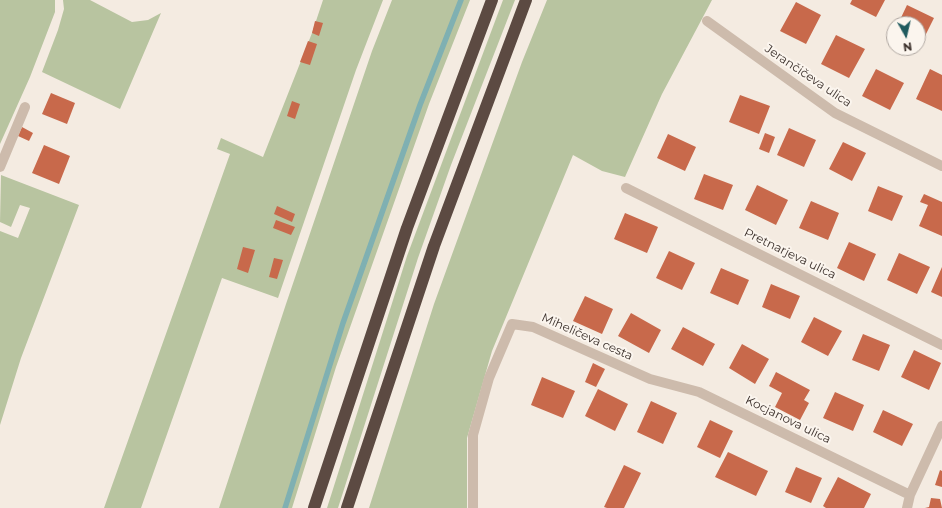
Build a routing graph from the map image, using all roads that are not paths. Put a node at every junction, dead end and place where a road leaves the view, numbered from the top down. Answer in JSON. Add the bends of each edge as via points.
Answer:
{"nodes":[{"id":1,"x":492,"y":0,"type":"edge"},
{"id":2,"x":526,"y":0,"type":"edge"},
{"id":3,"x":707,"y":21,"type":"dead end"},
{"id":4,"x":25,"y":107,"type":"dead end"},
{"id":5,"x":942,"y":166,"type":"edge"},
{"id":6,"x":0,"y":167,"type":"edge"},
{"id":7,"x":626,"y":188,"type":"dead end"},
{"id":8,"x":942,"y":345,"type":"edge"},
{"id":9,"x":650,"y":379,"type":"joint"},
{"id":10,"x":942,"y":426,"type":"edge"},
{"id":11,"x":910,"y":495,"type":"junction"},
{"id":12,"x":314,"y":508,"type":"edge"},
{"id":13,"x":347,"y":508,"type":"edge"},
{"id":14,"x":473,"y":508,"type":"edge"},
{"id":15,"x":907,"y":508,"type":"edge"}],
"edges":[{"from":1,"to":12,"type":"highway","via":[[400,249]]},
{"from":2,"to":13,"type":"highway","via":[[434,246]]},
{"from":3,"to":5,"type":"street","name":"Jerančičeva ulica","via":[[835,113]]},
{"from":4,"to":6,"type":"street"},
{"from":7,"to":8,"type":"street","name":"Pretnarjeva ulica"},
{"from":9,"to":11,"type":"street","name":"Kocjanova ulica","via":[[699,392]]},
{"from":9,"to":14,"type":"street","name":"Miheličeva cesta","via":[[533,327],[512,324],[489,378],[473,435]]},
{"from":10,"to":11,"type":"street"},
{"from":11,"to":15,"type":"street"}]}
